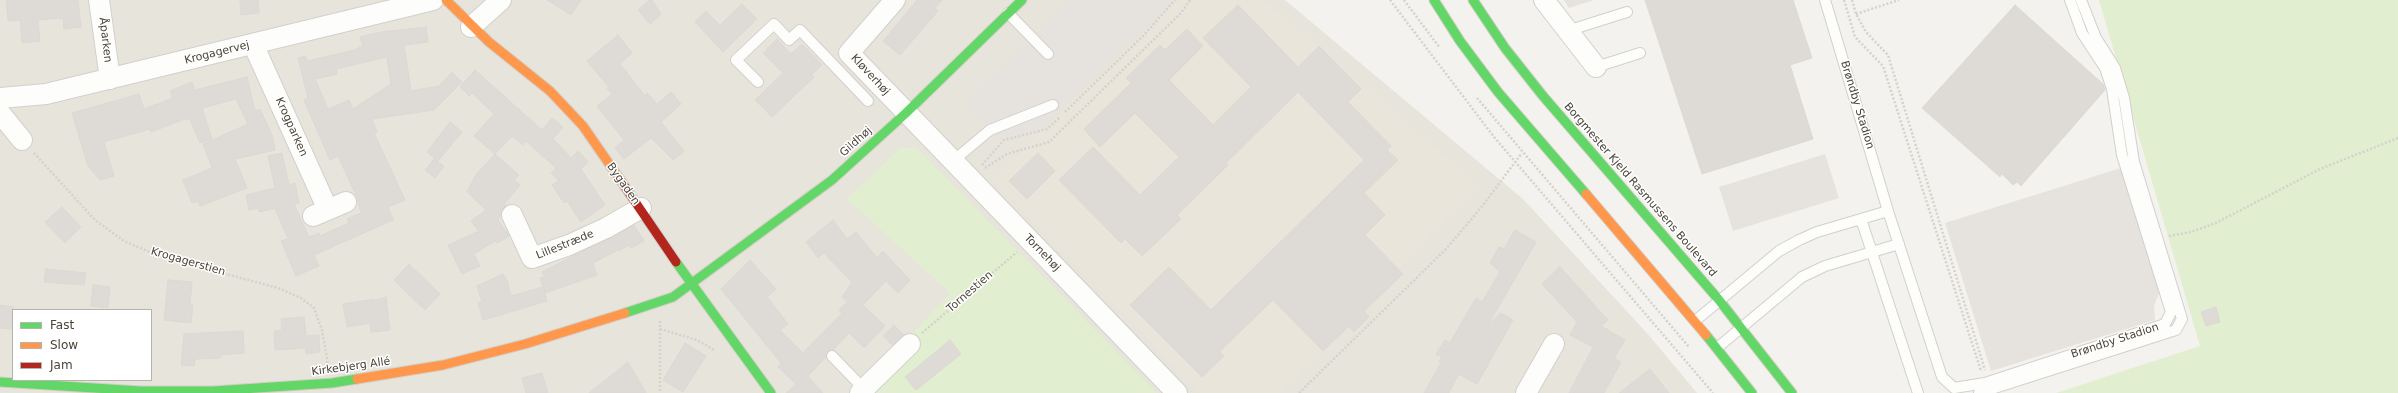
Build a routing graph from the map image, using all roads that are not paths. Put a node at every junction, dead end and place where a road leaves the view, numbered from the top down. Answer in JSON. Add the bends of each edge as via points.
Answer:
{"nodes":[{"id":1,"x":100,"y":0,"type":"edge"},
{"id":2,"x":433,"y":0,"type":"edge"},
{"id":3,"x":446,"y":0,"type":"edge"},
{"id":4,"x":501,"y":0,"type":"edge"},
{"id":5,"x":895,"y":0,"type":"edge"},
{"id":6,"x":1022,"y":0,"type":"edge"},
{"id":7,"x":1434,"y":0,"type":"edge"},
{"id":8,"x":1473,"y":0,"type":"edge"},
{"id":9,"x":1544,"y":0,"type":"edge"},
{"id":10,"x":1825,"y":0,"type":"edge"},
{"id":11,"x":2070,"y":0,"type":"edge"},
{"id":12,"x":2081,"y":0,"type":"edge"},
{"id":13,"x":1627,"y":12,"type":"dead end"},
{"id":14,"x":1008,"y":13,"type":"junction"},
{"id":15,"x":471,"y":27,"type":"junction"},
{"id":16,"x":1567,"y":31,"type":"junction"},
{"id":17,"x":253,"y":44,"type":"junction"},
{"id":18,"x":849,"y":53,"type":"junction"},
{"id":19,"x":1640,"y":53,"type":"dead end"},
{"id":20,"x":1048,"y":54,"type":"dead end"},
{"id":21,"x":834,"y":66,"type":"junction"},
{"id":22,"x":1596,"y":67,"type":"joint"},
{"id":23,"x":110,"y":79,"type":"junction"},
{"id":24,"x":758,"y":82,"type":"dead end"},
{"id":25,"x":0,"y":98,"type":"edge"},
{"id":26,"x":868,"y":101,"type":"dead end"},
{"id":27,"x":1053,"y":105,"type":"dead end"},
{"id":28,"x":0,"y":113,"type":"edge"},
{"id":29,"x":906,"y":113,"type":"junction"},
{"id":30,"x":22,"y":140,"type":"road end"},
{"id":31,"x":953,"y":161,"type":"junction"},
{"id":32,"x":640,"y":208,"type":"junction"},
{"id":33,"x":329,"y":209,"type":"dead end"},
{"id":34,"x":1888,"y":211,"type":"junction"},
{"id":35,"x":512,"y":215,"type":"dead end"},
{"id":36,"x":1861,"y":219,"type":"junction"},
{"id":37,"x":1900,"y":244,"type":"junction"},
{"id":38,"x":1871,"y":252,"type":"junction"},
{"id":39,"x":692,"y":284,"type":"junction"},
{"id":40,"x":1720,"y":300,"type":"junction"},
{"id":41,"x":1695,"y":321,"type":"junction"},
{"id":42,"x":1742,"y":327,"type":"junction"},
{"id":43,"x":910,"y":344,"type":"road end"},
{"id":44,"x":1554,"y":344,"type":"dead end"},
{"id":45,"x":1717,"y":348,"type":"junction"},
{"id":46,"x":832,"y":356,"type":"dead end"},
{"id":47,"x":0,"y":382,"type":"edge"},
{"id":48,"x":862,"y":391,"type":"edge"},
{"id":49,"x":771,"y":393,"type":"edge"},
{"id":50,"x":1177,"y":393,"type":"edge"},
{"id":51,"x":1526,"y":393,"type":"edge"},
{"id":52,"x":1752,"y":393,"type":"edge"},
{"id":53,"x":1792,"y":393,"type":"edge"},
{"id":54,"x":1918,"y":393,"type":"edge"},
{"id":55,"x":1979,"y":393,"type":"edge"}],
"edges":[{"from":1,"to":23,"type":"street","name":"Åparken"},
{"from":2,"to":17,"type":"street","name":"Krogagervej"},
{"from":3,"to":15,"type":"street","name":"Bygaden"},
{"from":4,"to":15,"type":"street"},
{"from":5,"to":18,"type":"street","name":"Kløverhøj"},
{"from":6,"to":14,"type":"street","name":"Gildhøj"},
{"from":7,"to":41,"type":"street","via":[[1498,92]]},
{"from":8,"to":40,"type":"street","name":"Borgmester Kjeld Rasmussens Boulevard","via":[[1505,48],[1543,96]]},
{"from":9,"to":16,"type":"street"},
{"from":10,"to":34,"type":"lane","name":"Brøndby Stadion"},
{"from":11,"to":37,"type":"lane","name":"Brøndby Stadion","via":[[2082,33],[2105,68],[2112,89],[2122,155],[2171,312],[2165,324],[1990,382],[1954,388],[1942,377]]},
{"from":12,"to":55,"type":"lane","name":"Brøndby Stadion","via":[[2096,38],[2115,68],[2124,98],[2134,162],[2182,319],[2176,330]]},
{"from":13,"to":16,"type":"lane"},
{"from":14,"to":20,"type":"lane"},
{"from":14,"to":29,"type":"street","name":"Gildhøj"},
{"from":15,"to":32,"type":"street","name":"Bygaden","via":[[550,91],[583,126]]},
{"from":16,"to":22,"type":"street"},
{"from":17,"to":23,"type":"street","name":"Krogagervej"},
{"from":17,"to":33,"type":"street","name":"Krogparken"},
{"from":18,"to":21,"type":"lane"},
{"from":18,"to":29,"type":"street","name":"Kløverhøj"},
{"from":19,"to":22,"type":"lane"},
{"from":21,"to":24,"type":"lane","via":[[800,30],[789,40],[774,24],[736,60]]},
{"from":21,"to":26,"type":"lane"},
{"from":23,"to":25,"type":"street","name":"Krogagervej","via":[[46,94]]},
{"from":27,"to":31,"type":"lane","via":[[990,130]]},
{"from":28,"to":30,"type":"street"},
{"from":29,"to":31,"type":"street","name":"Tornehøj"},
{"from":29,"to":39,"type":"street","name":"Gildhøj","via":[[832,180]]},
{"from":31,"to":50,"type":"street","name":"Tornehøj"},
{"from":32,"to":35,"type":"street","name":"Lillestræde","via":[[588,237],[532,258]]},
{"from":32,"to":39,"type":"street","name":"Bygaden"},
{"from":34,"to":36,"type":"lane"},
{"from":34,"to":37,"type":"lane","name":"Brøndby Stadion"},
{"from":36,"to":38,"type":"lane"},
{"from":36,"to":40,"type":"lane","via":[[1817,232],[1786,247]]},
{"from":37,"to":38,"type":"lane"},
{"from":38,"to":42,"type":"lane","via":[[1825,266],[1802,277]]},
{"from":38,"to":54,"type":"lane"},
{"from":39,"to":47,"type":"street","name":"Kirkebjerg Allé","via":[[673,297],[659,302],[514,347],[443,365],[332,383],[213,391],[149,391]]},
{"from":39,"to":49,"type":"street","name":"Bygaden"},
{"from":40,"to":41,"type":"lane"},
{"from":40,"to":42,"type":"street","name":"Borgmester Kjeld Rasmussens Boulevard"},
{"from":41,"to":45,"type":"street"},
{"from":42,"to":45,"type":"lane"},
{"from":42,"to":53,"type":"street","name":"Borgmester Kjeld Rasmussens Boulevard"},
{"from":43,"to":48,"type":"street"},
{"from":44,"to":51,"type":"street"},
{"from":45,"to":52,"type":"street"},
{"from":46,"to":48,"type":"lane"}]}
